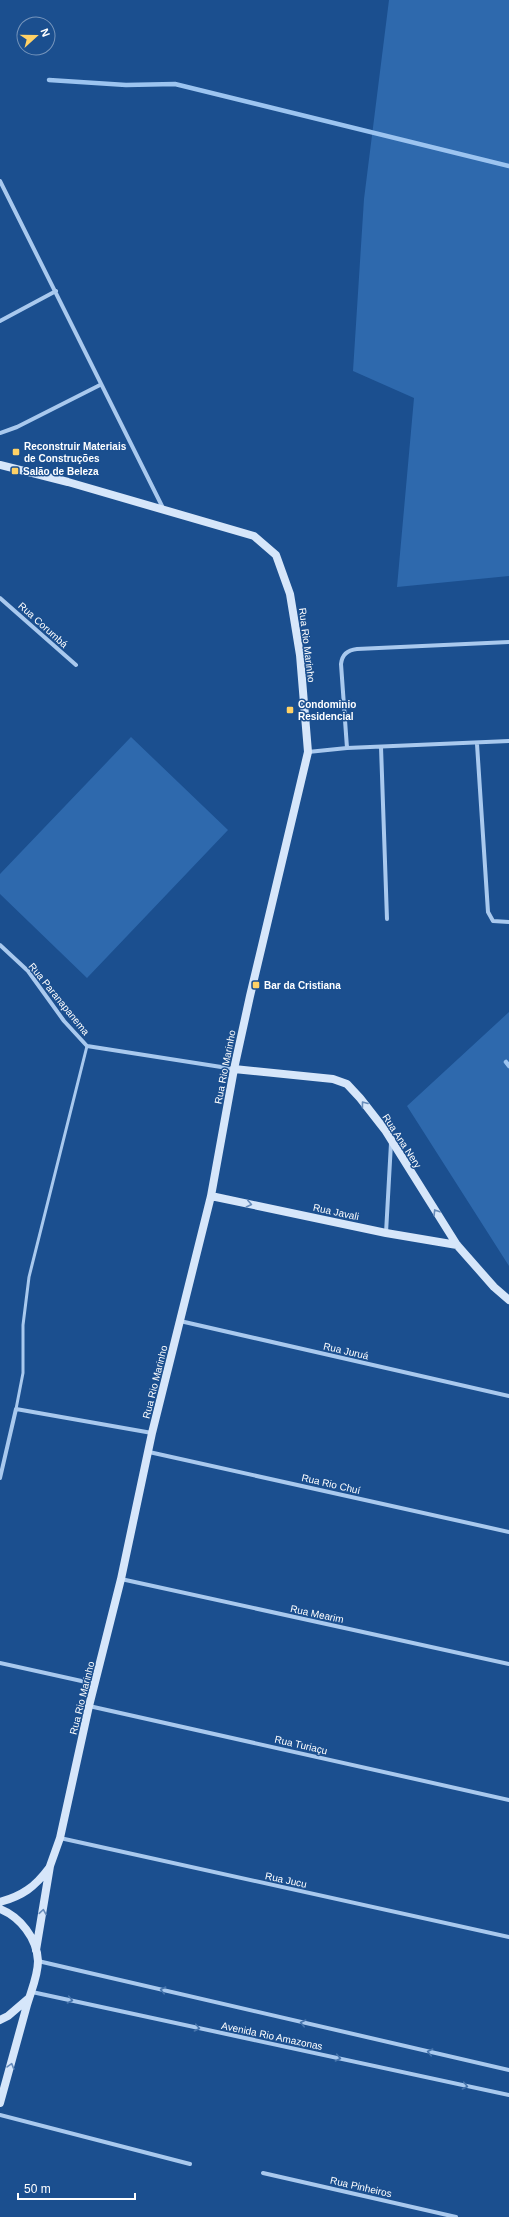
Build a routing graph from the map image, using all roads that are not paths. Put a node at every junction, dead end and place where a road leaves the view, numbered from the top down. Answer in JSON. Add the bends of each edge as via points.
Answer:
{"nodes":[{"id":1,"x":0,"y":181,"type":"edge"},
{"id":2,"x":56,"y":291,"type":"junction"},
{"id":3,"x":0,"y":321,"type":"edge"},
{"id":4,"x":100,"y":385,"type":"junction"},
{"id":5,"x":0,"y":433,"type":"edge"},
{"id":6,"x":0,"y":465,"type":"edge"},
{"id":7,"x":164,"y":510,"type":"junction"},
{"id":8,"x":0,"y":598,"type":"edge"},
{"id":9,"x":509,"y":642,"type":"edge"},
{"id":10,"x":76,"y":665,"type":"dead end"},
{"id":11,"x":509,"y":741,"type":"edge"},
{"id":12,"x":477,"y":744,"type":"junction"},
{"id":13,"x":381,"y":747,"type":"junction"},
{"id":14,"x":347,"y":748,"type":"junction"},
{"id":15,"x":308,"y":752,"type":"junction"},
{"id":16,"x":387,"y":919,"type":"dead end"},
{"id":17,"x":509,"y":922,"type":"edge"},
{"id":18,"x":0,"y":945,"type":"edge"},
{"id":19,"x":87,"y":1046,"type":"junction"},
{"id":20,"x":234,"y":1070,"type":"junction"},
{"id":21,"x":391,"y":1142,"type":"junction"},
{"id":22,"x":211,"y":1196,"type":"junction"},
{"id":23,"x":386,"y":1233,"type":"junction"},
{"id":24,"x":457,"y":1245,"type":"junction"},
{"id":25,"x":509,"y":1300,"type":"edge"},
{"id":26,"x":180,"y":1321,"type":"junction"},
{"id":27,"x":509,"y":1396,"type":"edge"},
{"id":28,"x":16,"y":1409,"type":"junction"},
{"id":29,"x":152,"y":1433,"type":"junction"},
{"id":30,"x":150,"y":1452,"type":"junction"},
{"id":31,"x":0,"y":1478,"type":"edge"},
{"id":32,"x":509,"y":1532,"type":"edge"},
{"id":33,"x":121,"y":1579,"type":"junction"},
{"id":34,"x":0,"y":1663,"type":"edge"},
{"id":35,"x":509,"y":1664,"type":"edge"},
{"id":36,"x":95,"y":1684,"type":"junction"},
{"id":37,"x":89,"y":1706,"type":"junction"},
{"id":38,"x":509,"y":1800,"type":"edge"},
{"id":39,"x":60,"y":1838,"type":"junction"},
{"id":40,"x":50,"y":1866,"type":"junction"},
{"id":41,"x":0,"y":1902,"type":"edge"},
{"id":42,"x":0,"y":1909,"type":"edge"},
{"id":43,"x":509,"y":1937,"type":"edge"},
{"id":44,"x":36,"y":1950,"type":"junction"},
{"id":45,"x":38,"y":1961,"type":"junction"},
{"id":46,"x":31,"y":1994,"type":"junction"},
{"id":47,"x":0,"y":2020,"type":"edge"},
{"id":48,"x":509,"y":2070,"type":"edge"},
{"id":49,"x":509,"y":2095,"type":"edge"},
{"id":50,"x":0,"y":2103,"type":"edge"},
{"id":51,"x":0,"y":2112,"type":"edge"},
{"id":52,"x":0,"y":2115,"type":"edge"},
{"id":53,"x":190,"y":2164,"type":"dead end"},
{"id":54,"x":263,"y":2174,"type":"dead end"},
{"id":55,"x":456,"y":2217,"type":"edge"}],
"edges":[{"from":1,"to":2,"type":"street"},
{"from":2,"to":3,"type":"street"},
{"from":2,"to":4,"type":"street"},
{"from":4,"to":5,"type":"street"},
{"from":4,"to":7,"type":"street"},
{"from":6,"to":7,"type":"street","name":"Rua Rio Marinho"},
{"from":7,"to":15,"type":"street","name":"Rua Rio Marinho","via":[[254,536],[276,555],[284,573],[296,619]]},
{"from":8,"to":10,"type":"street","name":"Rua Corumbá"},
{"from":9,"to":14,"type":"street","via":[[357,649],[347,652],[341,664]]},
{"from":11,"to":12,"type":"street"},
{"from":12,"to":13,"type":"street"},
{"from":12,"to":17,"type":"street","via":[[488,912],[493,921]]},
{"from":13,"to":14,"type":"street"},
{"from":13,"to":16,"type":"street"},
{"from":14,"to":15,"type":"street"},
{"from":15,"to":20,"type":"street","name":"Rua Rio Marinho"},
{"from":18,"to":19,"type":"street","name":"Rua Paranapanema","via":[[28,971],[64,1021]]},
{"from":19,"to":20,"type":"street"},
{"from":19,"to":28,"type":"lane","via":[[29,1277],[23,1325],[23,1373]]},
{"from":21,"to":20,"type":"street","name":"Rua Ana Nery","one_way":true,"via":[[385,1130],[352,1088],[340,1080]]},
{"from":20,"to":22,"type":"street","name":"Rua Rio Marinho"},
{"from":21,"to":23,"type":"street"},
{"from":24,"to":21,"type":"street","name":"Rua Ana Nery","one_way":true},
{"from":22,"to":23,"type":"street","name":"Rua Javali","one_way":true},
{"from":22,"to":26,"type":"street","name":"Rua Rio Marinho"},
{"from":23,"to":24,"type":"street","name":"Rua Javali"},
{"from":24,"to":25,"type":"street","name":"Rua Ana Nery"},
{"from":26,"to":27,"type":"street","name":"Rua Juruá"},
{"from":26,"to":29,"type":"street","name":"Rua Rio Marinho"},
{"from":28,"to":29,"type":"street"},
{"from":28,"to":31,"type":"street"},
{"from":29,"to":30,"type":"street","name":"Rua Rio Marinho"},
{"from":30,"to":32,"type":"street","name":"Rua Rio Chuí"},
{"from":30,"to":33,"type":"street","name":"Rua Rio Marinho"},
{"from":33,"to":35,"type":"street","name":"Rua Mearim"},
{"from":33,"to":36,"type":"street","name":"Rua Rio Marinho"},
{"from":34,"to":36,"type":"street"},
{"from":36,"to":37,"type":"street","name":"Rua Rio Marinho"},
{"from":37,"to":38,"type":"street","name":"Rua Turiaçu"},
{"from":37,"to":39,"type":"street","name":"Rua Rio Marinho"},
{"from":39,"to":40,"type":"street","name":"Rua Rio Marinho"},
{"from":39,"to":43,"type":"street","name":"Rua Jucu"},
{"from":40,"to":41,"type":"street","name":"Rua Rio Marinho","via":[[40,1880],[24,1893]]},
{"from":44,"to":40,"type":"street","name":"Rua Rio Marinho","one_way":true},
{"from":42,"to":44,"type":"street","via":[[9,1912],[19,1921],[29,1933]]},
{"from":44,"to":45,"type":"street"},
{"from":45,"to":46,"type":"street"},
{"from":48,"to":45,"type":"street","name":"Avenida Rio Amazonas","one_way":true},
{"from":46,"to":47,"type":"street","via":[[8,2016]]},
{"from":46,"to":49,"type":"street","name":"Avenida Rio Amazonas","one_way":true},
{"from":50,"to":46,"type":"street","one_way":true},
{"from":50,"to":51,"type":"street"},
{"from":52,"to":53,"type":"street"},
{"from":54,"to":55,"type":"street","name":"Rua Pinheiros"}]}
